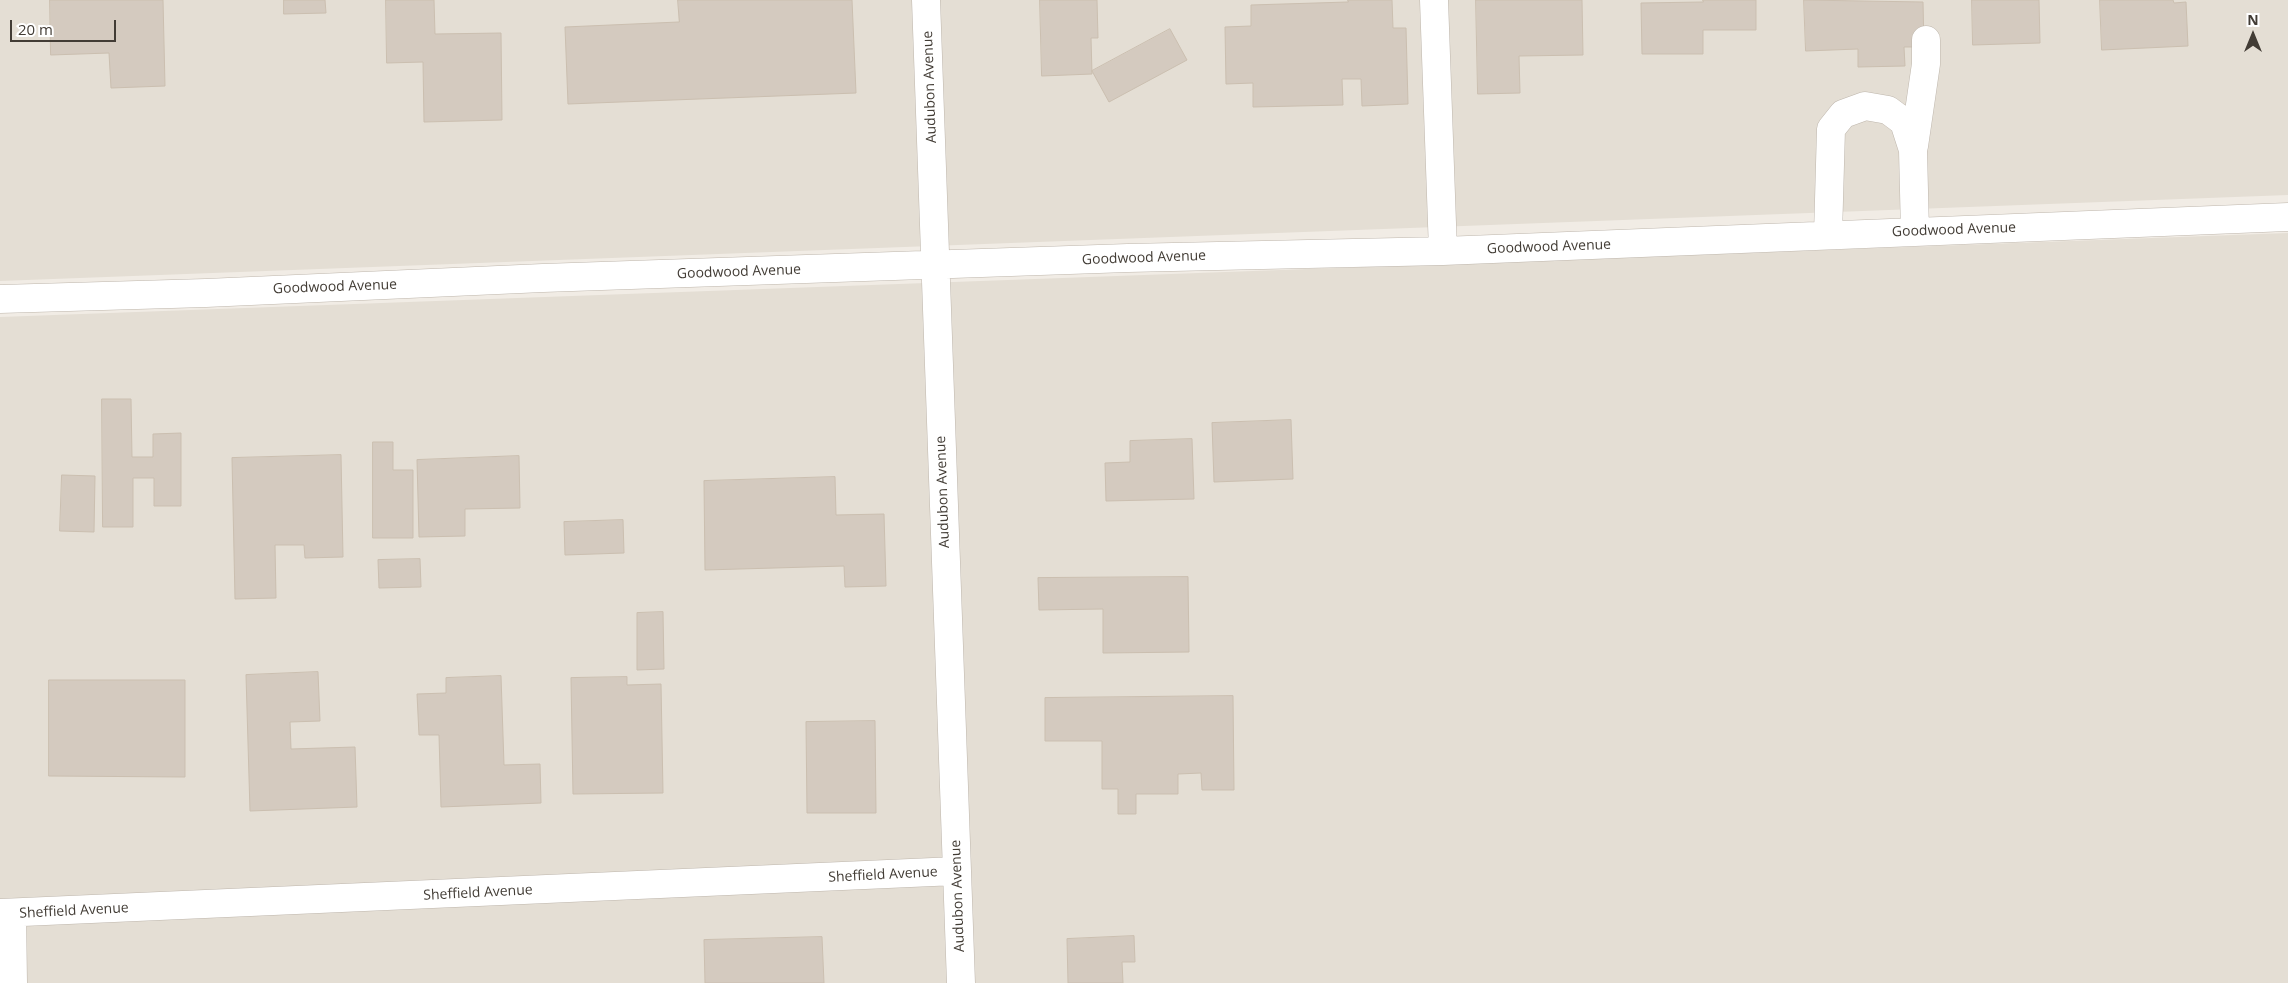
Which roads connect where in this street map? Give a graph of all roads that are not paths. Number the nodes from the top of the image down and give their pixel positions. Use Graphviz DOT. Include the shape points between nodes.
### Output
graph roads {
  1 [pos="926,0"];
  2 [pos="1434,0"];
  3 [pos="1926,40"];
  4 [pos="1913,150"];
  5 [pos="2288,217"];
  6 [pos="1915,232"];
  7 [pos="1828,235"];
  8 [pos="1443,251"];
  9 [pos="935,265"];
  10 [pos="0,299"];
  11 [pos="956,872"];
  12 [pos="6,913"];
  13 [pos="13,983"];
  14 [pos="962,983"];
  1 -- 9 [label="street, Audubon Avenue"];
  2 -- 8 [label="street"];
  3 -- 4 [label="street" via="1926,64"];
  4 -- 6 [label="street"];
  4 -- 7 [label="street" via="1904,122 1888,110 1864,106 1843,114 1831,129"];
  5 -- 6 [label="street, Goodwood Avenue"];
  6 -- 7 [label="street, Goodwood Avenue"];
  7 -- 8 [label="street, Goodwood Avenue"];
  8 -- 9 [label="street, Goodwood Avenue"];
  9 -- 10 [label="street, Goodwood Avenue"];
  9 -- 11 [label="street, Audubon Avenue"];
  11 -- 12 [label="street, Sheffield Avenue"];
  11 -- 14 [label="street, Audubon Avenue"];
  12 -- 13 [label="street"];
}
